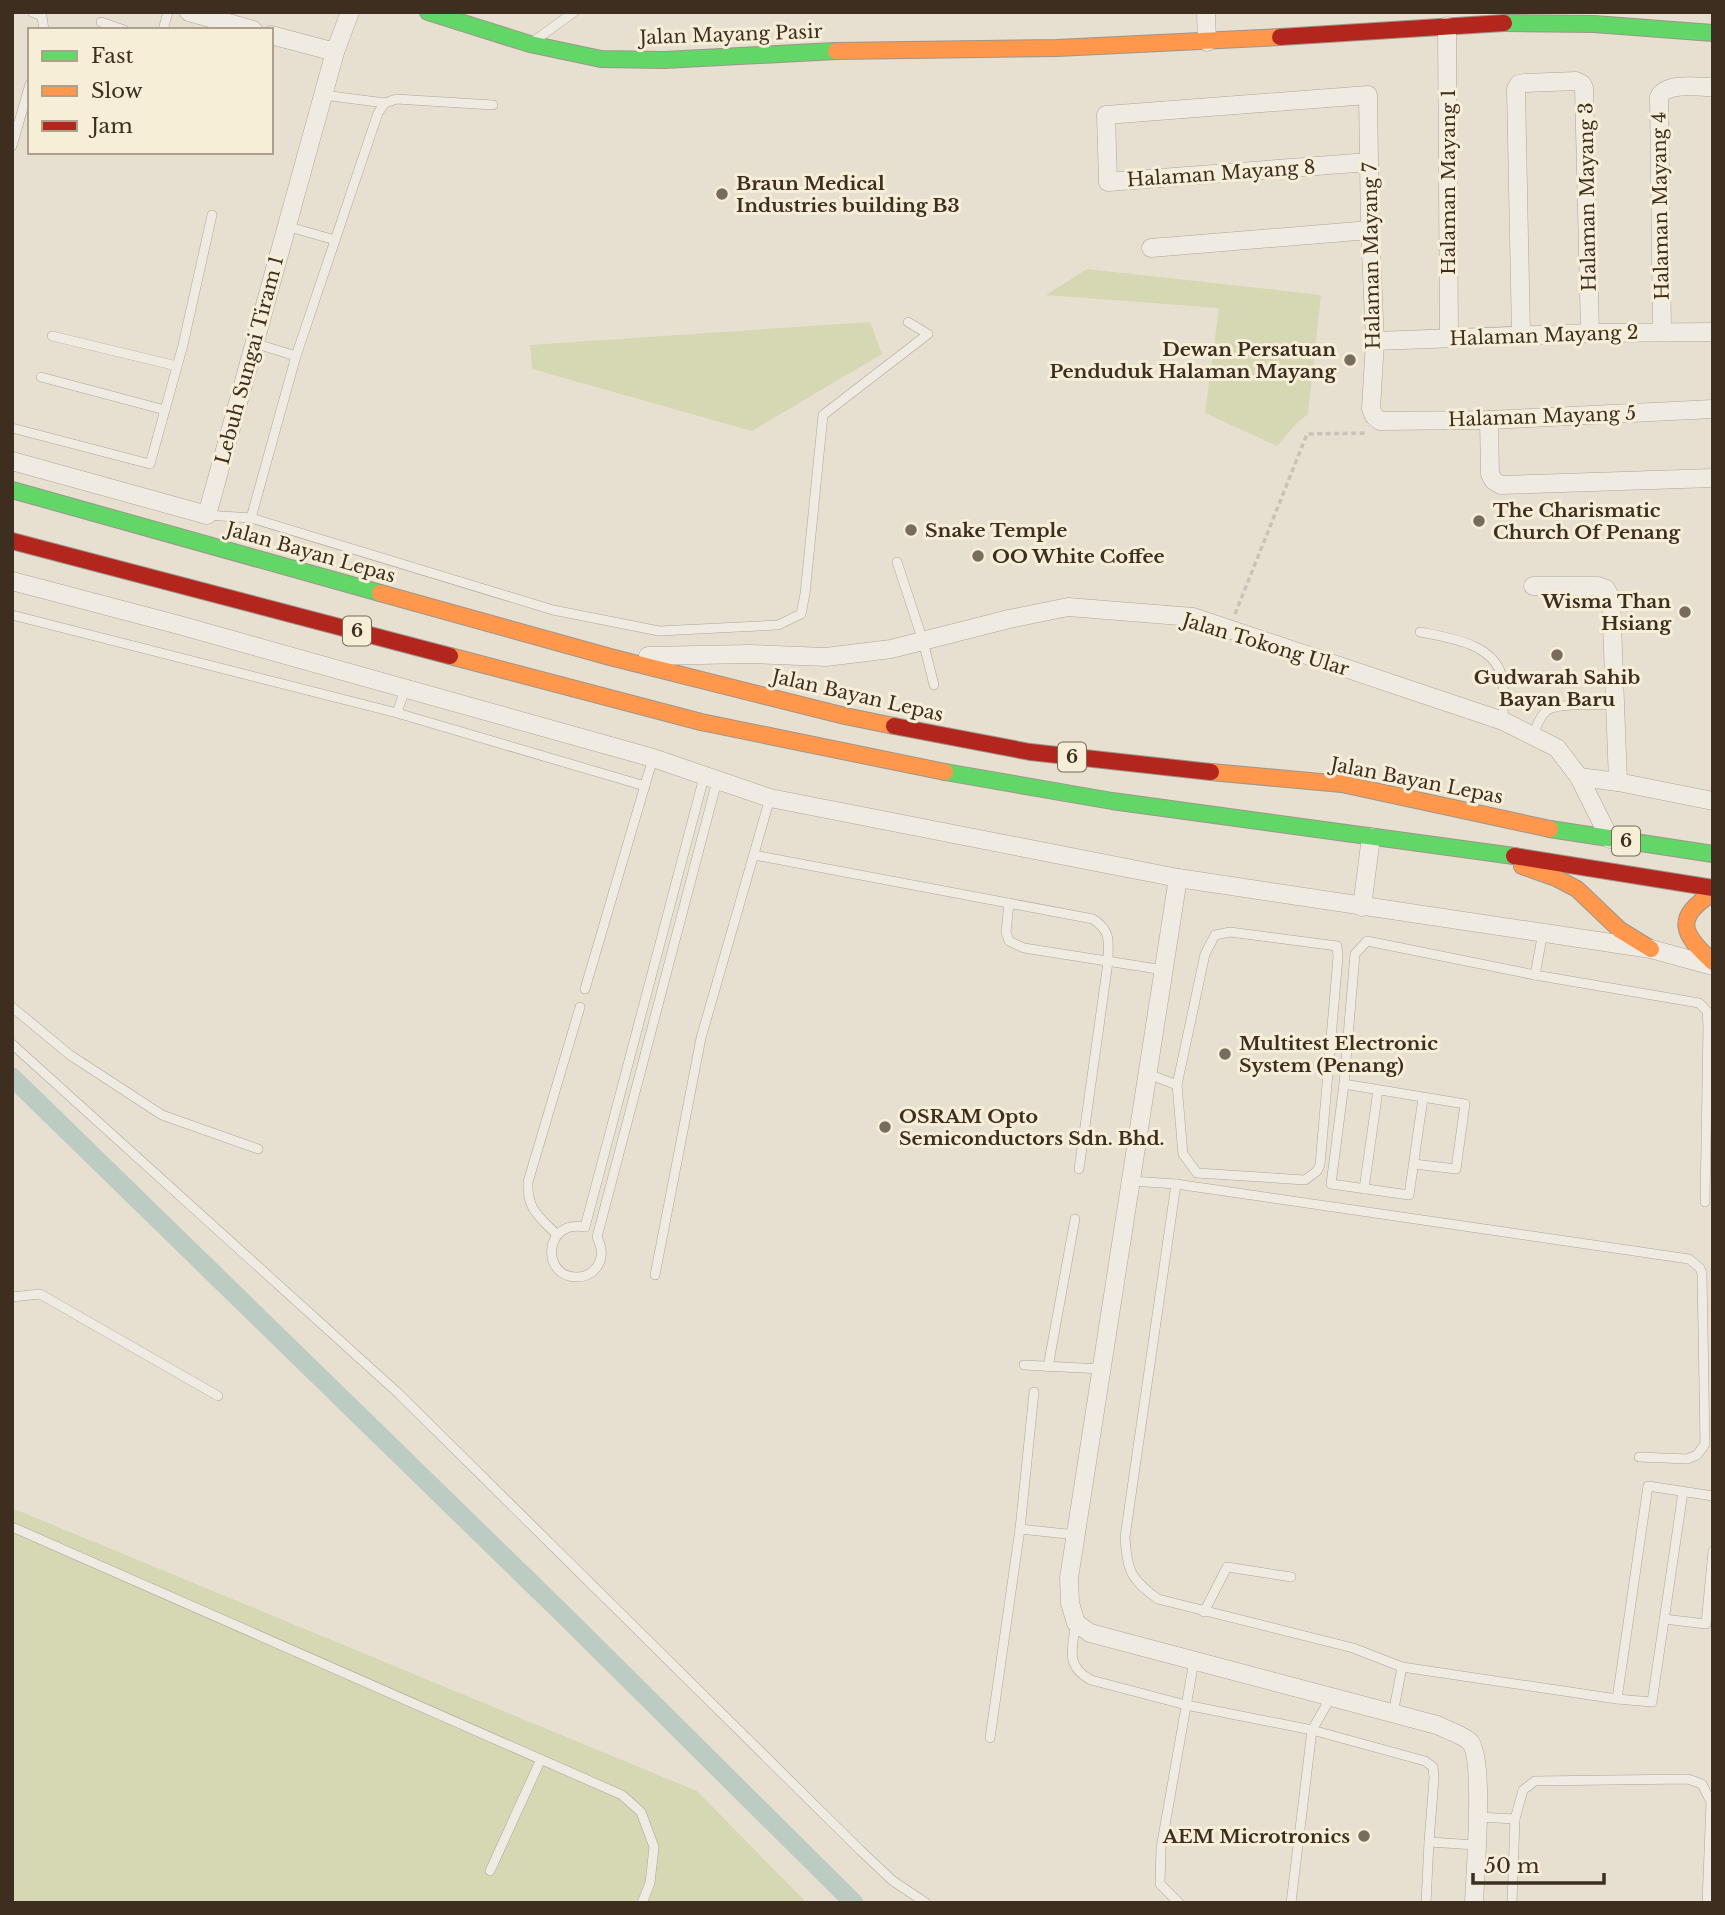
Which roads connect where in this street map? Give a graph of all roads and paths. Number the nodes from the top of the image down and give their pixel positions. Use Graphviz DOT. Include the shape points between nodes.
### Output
graph roads {
  1 [pos="32,12"];
  2 [pos="189,12"];
  3 [pos="349,12"];
  4 [pos="428,12"];
  5 [pos="574,12"];
  6 [pos="1206,12"];
  7 [pos="1594,18"];
  8 [pos="101,22"];
  9 [pos="1447,26"];
  10 [pos="44,28"];
  11 [pos="118,28"];
  12 [pos="246,28"];
  13 [pos="1713,33"];
  14 [pos="273,36"];
  15 [pos="1207,42"];
  16 [pos="530,44"];
  17 [pos="335,52"];
  18 [pos="1713,87"];
  19 [pos="28,91"];
  20 [pos="323,95"];
  21 [pos="1368,95"];
  22 [pos="385,103"];
  23 [pos="493,104"];
  24 [pos="12,146"];
  25 [pos="1369,162"];
  26 [pos="212,215"];
  27 [pos="286,226"];
  28 [pos="1370,230"];
  29 [pos="335,240"];
  30 [pos="1151,248"];
  31 [pos="908,322"];
  32 [pos="1662,331"];
  33 [pos="1713,331"];
  34 [pos="1590,333"];
  35 [pos="1521,335"];
  36 [pos="52,336"];
  37 [pos="1449,338"];
  38 [pos="1375,341"];
  39 [pos="254,343"];
  40 [pos="296,356"];
  41 [pos="177,366"];
  42 [pos="41,377"];
  43 [pos="164,410"];
  44 [pos="1713,410"];
  45 [pos="1377,418"];
  46 [pos="1489,420"];
  47 [pos="12,428"];
  48 [pos="12,461"];
  49 [pos="1713,478"];
  50 [pos="12,491"];
  51 [pos="206,515"];
  52 [pos="251,518"];
  53 [pos="12,541"];
  54 [pos="897,562"];
  55 [pos="12,581"];
  56 [pos="1534,586"];
  57 [pos="12,614"];
  58 [pos="1228,629"];
  59 [pos="1420,632"];
  60 [pos="923,640"];
  61 [pos="610,657"];
  62 [pos="934,685"];
  63 [pos="405,689"];
  64 [pos="1615,705"];
  65 [pos="397,713"];
  66 [pos="1503,721"];
  67 [pos="1532,736"];
  68 [pos="653,758"];
  69 [pos="1578,778"];
  70 [pos="711,779"];
  71 [pos="1618,782"];
  72 [pos="645,786"];
  73 [pos="770,798"];
  74 [pos="1713,802"];
  75 [pos="1371,837"];
  76 [pos="1610,839"];
  77 [pos="1483,853"];
  78 [pos="1713,854"];
  79 [pos="754,855"];
  80 [pos="1178,878"];
  81 [pos="1713,891"];
  82 [pos="1009,903"];
  83 [pos="1362,907"];
  84 [pos="1543,932"];
  85 [pos="1651,948"];
  86 [pos="1108,962"];
  87 [pos="1713,964"];
  88 [pos="1164,970"];
  89 [pos="1535,975"];
  90 [pos="585,989"];
  91 [pos="12,1007"];
  92 [pos="580,1007"];
  93 [pos="12,1044"];
  94 [pos="1148,1074"];
  95 [pos="1344,1084"];
  96 [pos="1177,1085"];
  97 [pos="1378,1090"];
  98 [pos="1423,1098"];
  99 [pos="258,1149"];
  100 [pos="1414,1164"];
  101 [pos="1079,1169"];
  102 [pos="1131,1181"];
  103 [pos="1176,1184"];
  104 [pos="1364,1189"];
  105 [pos="1705,1202"];
  106 [pos="1075,1219"];
  107 [pos="556,1235"];
  108 [pos="654,1275"];
  109 [pos="12,1297"];
  110 [pos="1024,1365"];
  111 [pos="1048,1367"];
  112 [pos="1102,1369"];
  113 [pos="1034,1392"];
  114 [pos="218,1395"];
  115 [pos="1639,1457"];
  116 [pos="1683,1492"];
  117 [pos="1713,1496"];
  118 [pos="12,1527"];
  119 [pos="1020,1529"];
  120 [pos="1076,1535"];
  121 [pos="1713,1551"];
  122 [pos="1291,1577"];
  123 [pos="1204,1612"];
  124 [pos="1664,1619"];
  125 [pos="1076,1623"];
  126 [pos="1194,1661"];
  127 [pos="1402,1667"];
  128 [pos="1331,1697"];
  129 [pos="1617,1699"];
  130 [pos="1186,1705"];
  131 [pos="1393,1714"];
  132 [pos="1312,1730"];
  133 [pos="990,1738"];
  134 [pos="541,1759"];
  135 [pos="1478,1816"];
  136 [pos="1514,1819"];
  137 [pos="1429,1842"];
  138 [pos="1476,1845"];
  139 [pos="490,1871"];
  140 [pos="642,1903"];
  141 [pos="926,1903"];
  142 [pos="1179,1903"];
  143 [pos="1292,1903"];
  144 [pos="1426,1903"];
  145 [pos="1474,1903"];
  146 [pos="1512,1903"];
  147 [pos="1707,1903"];
  1 -- 10 [label="lane" via="42,16"];
  2 -- 12 [label="street"];
  3 -- 17 [label="street, Lebuh Sungai Tiram 1"];
  4 -- 16 [label="main road, Jalan Mayang Pasir"];
  5 -- 16 [label="lane"];
  6 -- 15 [label="street"];
  7 -- 9 [label="main road, Jalan Mayang Pasir"];
  7 -- 13 [label="main road, Jalan Mayang Pasir"];
  8 -- 11 [label="lane"];
  9 -- 15 [label="main road, Jalan Mayang Pasir"];
  9 -- 37 [label="street, Halaman Mayang 1"];
  14 -- 17 [label="street"];
  15 -- 16 [label="main road, Jalan Mayang Pasir" via="822,51 664,60 601,59"];
  17 -- 20 [label="street, Lebuh Sungai Tiram 1"];
  18 -- 32 [label="street, Halaman Mayang 4" via="1668,87 1659,97"];
  19 -- 24 [label="lane"];
  20 -- 22 [label="lane"];
  20 -- 27 [label="street, Lebuh Sungai Tiram 1"];
  21 -- 25 [label="street, Halaman Mayang 7"];
  21 -- 25 [label="street, Halaman Mayang 8" via="1106,115 1108,182"];
  22 -- 23 [label="lane" via="396,99"];
  22 -- 29 [label="lane"];
  25 -- 28 [label="street, Halaman Mayang 7"];
  26 -- 41 [label="lane"];
  27 -- 29 [label="lane"];
  27 -- 39 [label="street, Lebuh Sungai Tiram 1"];
  28 -- 30 [label="street"];
  28 -- 38 [label="street, Halaman Mayang 7"];
  29 -- 40 [label="lane"];
  31 -- 52 [label="lane" via="928,334 823,415 801,614 778,625 659,631 553,610"];
  32 -- 33 [label="street, Halaman Mayang 2"];
  32 -- 34 [label="street, Halaman Mayang 2"];
  34 -- 35 [label="street, Halaman Mayang 2"];
  34 -- 35 [label="street, Halaman Mayang 3" via="1584,88 1576,81 1525,83 1516,89"];
  35 -- 37 [label="street, Halaman Mayang 2"];
  36 -- 41 [label="lane"];
  37 -- 38 [label="street, Halaman Mayang 2"];
  38 -- 45 [label="street, Halaman Mayang 7" via="1371,409"];
  39 -- 40 [label="lane"];
  39 -- 51 [label="street, Lebuh Sungai Tiram 1"];
  40 -- 52 [label="lane"];
  41 -- 43 [label="lane"];
  42 -- 43 [label="lane"];
  43 -- 47 [label="lane" via="150,464"];
  44 -- 46 [label="street, Halaman Mayang 5"];
  45 -- 46 [label="street, Halaman Mayang 5"];
  45 -- 58 [label="path" via="1371,433 1307,434"];
  46 -- 49 [label="street" via="1490,474 1500,485"];
  48 -- 51 [label="street"];
  50 -- 61 [label="main road, Jalan Bayan Lepas / 6"];
  51 -- 52 [label="lane"];
  53 -- 75 [label="main road, 6" via="701,722 947,774"];
  54 -- 60 [label="lane"];
  55 -- 63 [label="street"];
  56 -- 64 [label="street" via="1606,589 1611,598"];
  57 -- 65 [label="lane"];
  58 -- 60 [label="street, Jalan Tokong Ular" via="1193,617 1068,607"];
  58 -- 66 [label="street, Jalan Tokong Ular"];
  59 -- 66 [label="lane" via="1461,640 1492,656 1503,682"];
  60 -- 61 [label="street, Jalan Tokong Ular" via="826,657"];
  60 -- 62 [label="lane"];
  61 -- 76 [label="main road, Jalan Bayan Lepas / 6" via="845,716 1030,752 1342,784"];
  63 -- 65 [label="lane"];
  63 -- 68 [label="street"];
  64 -- 67 [label="lane" via="1550,708"];
  64 -- 71 [label="street"];
  65 -- 72 [label="lane"];
  66 -- 67 [label="street, Jalan Tokong Ular"];
  67 -- 69 [label="street, Jalan Tokong Ular" via="1556,748"];
  68 -- 70 [label="street"];
  68 -- 72 [label="lane"];
  69 -- 71 [label="street"];
  69 -- 76 [label="street, Jalan Tokong Ular"];
  70 -- 73 [label="street"];
  70 -- 107 [label="lane" via="585,1227 570,1227"];
  70 -- 107 [label="lane" via="597,1237 600,1262 580,1277 556,1268 551,1251"];
  71 -- 74 [label="street"];
  72 -- 90 [label="lane"];
  73 -- 79 [label="lane"];
  73 -- 80 [label="street"];
  75 -- 77 [label="main road, 6"];
  75 -- 83 [label="street"];
  76 -- 78 [label="main road, Jalan Bayan Lepas / 6"];
  77 -- 81 [label="main road, 6"];
  77 -- 85 [label="main road" via="1577,889 1620,930"];
  79 -- 82 [label="lane"];
  79 -- 108 [label="lane" via="701,1038"];
  80 -- 83 [label="street"];
  80 -- 88 [label="street"];
  81 -- 87 [label="main road" via="1692,908 1686,923 1689,938"];
  82 -- 86 [label="lane" via="1093,919 1104,926"];
  82 -- 86 [label="lane" via="1009,942"];
  83 -- 84 [label="street"];
  84 -- 85 [label="street"];
  84 -- 89 [label="lane"];
  85 -- 87 [label="street"];
  86 -- 88 [label="lane"];
  86 -- 101 [label="lane"];
  88 -- 94 [label="street"];
  89 -- 95 [label="lane" via="1367,941 1355,954"];
  89 -- 105 [label="lane" via="1699,1003 1707,1011"];
  91 -- 99 [label="lane" via="70,1055 162,1115"];
  92 -- 107 [label="lane" via="528,1182 528,1198 535,1213"];
  93 -- 141 [label="lane" via="398,1393 860,1850 893,1881"];
  94 -- 96 [label="lane"];
  94 -- 102 [label="street"];
  95 -- 97 [label="lane"];
  95 -- 104 [label="lane" via="1331,1184"];
  96 -- 96 [label="lane" via="1183,1154 1197,1173 1305,1180 1317,1171 1337,946 1230,932 1215,935 1205,954"];
  97 -- 98 [label="lane"];
  97 -- 104 [label="lane"];
  98 -- 100 [label="lane"];
  98 -- 100 [label="lane" via="1465,1104 1456,1169"];
  100 -- 104 [label="lane" via="1409,1195"];
  102 -- 103 [label="lane"];
  102 -- 112 [label="street"];
  103 -- 115 [label="lane" via="1689,1259 1702,1274 1705,1444 1687,1459"];
  103 -- 123 [label="lane" via="1125,1537 1126,1558 1140,1586 1158,1599"];
  106 -- 111 [label="lane"];
  109 -- 114 [label="lane" via="40,1294"];
  110 -- 111 [label="lane"];
  111 -- 112 [label="lane"];
  112 -- 120 [label="street"];
  113 -- 119 [label="lane"];
  116 -- 117 [label="lane"];
  116 -- 124 [label="lane"];
  116 -- 129 [label="lane" via="1648,1486"];
  118 -- 134 [label="lane"];
  119 -- 120 [label="lane"];
  119 -- 133 [label="lane"];
  120 -- 125 [label="street" via="1069,1578"];
  121 -- 124 [label="lane" via="1706,1624"];
  122 -- 123 [label="lane" via="1227,1567"];
  123 -- 127 [label="lane" via="1353,1648"];
  124 -- 129 [label="lane" via="1652,1702"];
  125 -- 126 [label="street" via="1090,1633"];
  125 -- 130 [label="lane" via="1072,1650 1079,1674"];
  126 -- 128 [label="street"];
  126 -- 130 [label="lane"];
  127 -- 129 [label="lane"];
  127 -- 131 [label="lane"];
  128 -- 131 [label="street"];
  128 -- 132 [label="lane"];
  130 -- 132 [label="lane"];
  130 -- 142 [label="lane" via="1161,1848 1160,1884"];
  131 -- 135 [label="street" via="1437,1725 1470,1742 1477,1755"];
  132 -- 137 [label="lane" via="1426,1761 1434,1778"];
  132 -- 143 [label="lane"];
  134 -- 139 [label="lane"];
  134 -- 140 [label="lane" via="622,1795 641,1812 654,1847 650,1883"];
  135 -- 136 [label="lane"];
  135 -- 138 [label="street"];
  136 -- 146 [label="lane"];
  136 -- 147 [label="lane" via="1524,1790 1535,1781 1688,1779 1702,1784 1711,1802"];
  137 -- 138 [label="lane"];
  137 -- 144 [label="lane"];
  138 -- 145 [label="street"];
}
